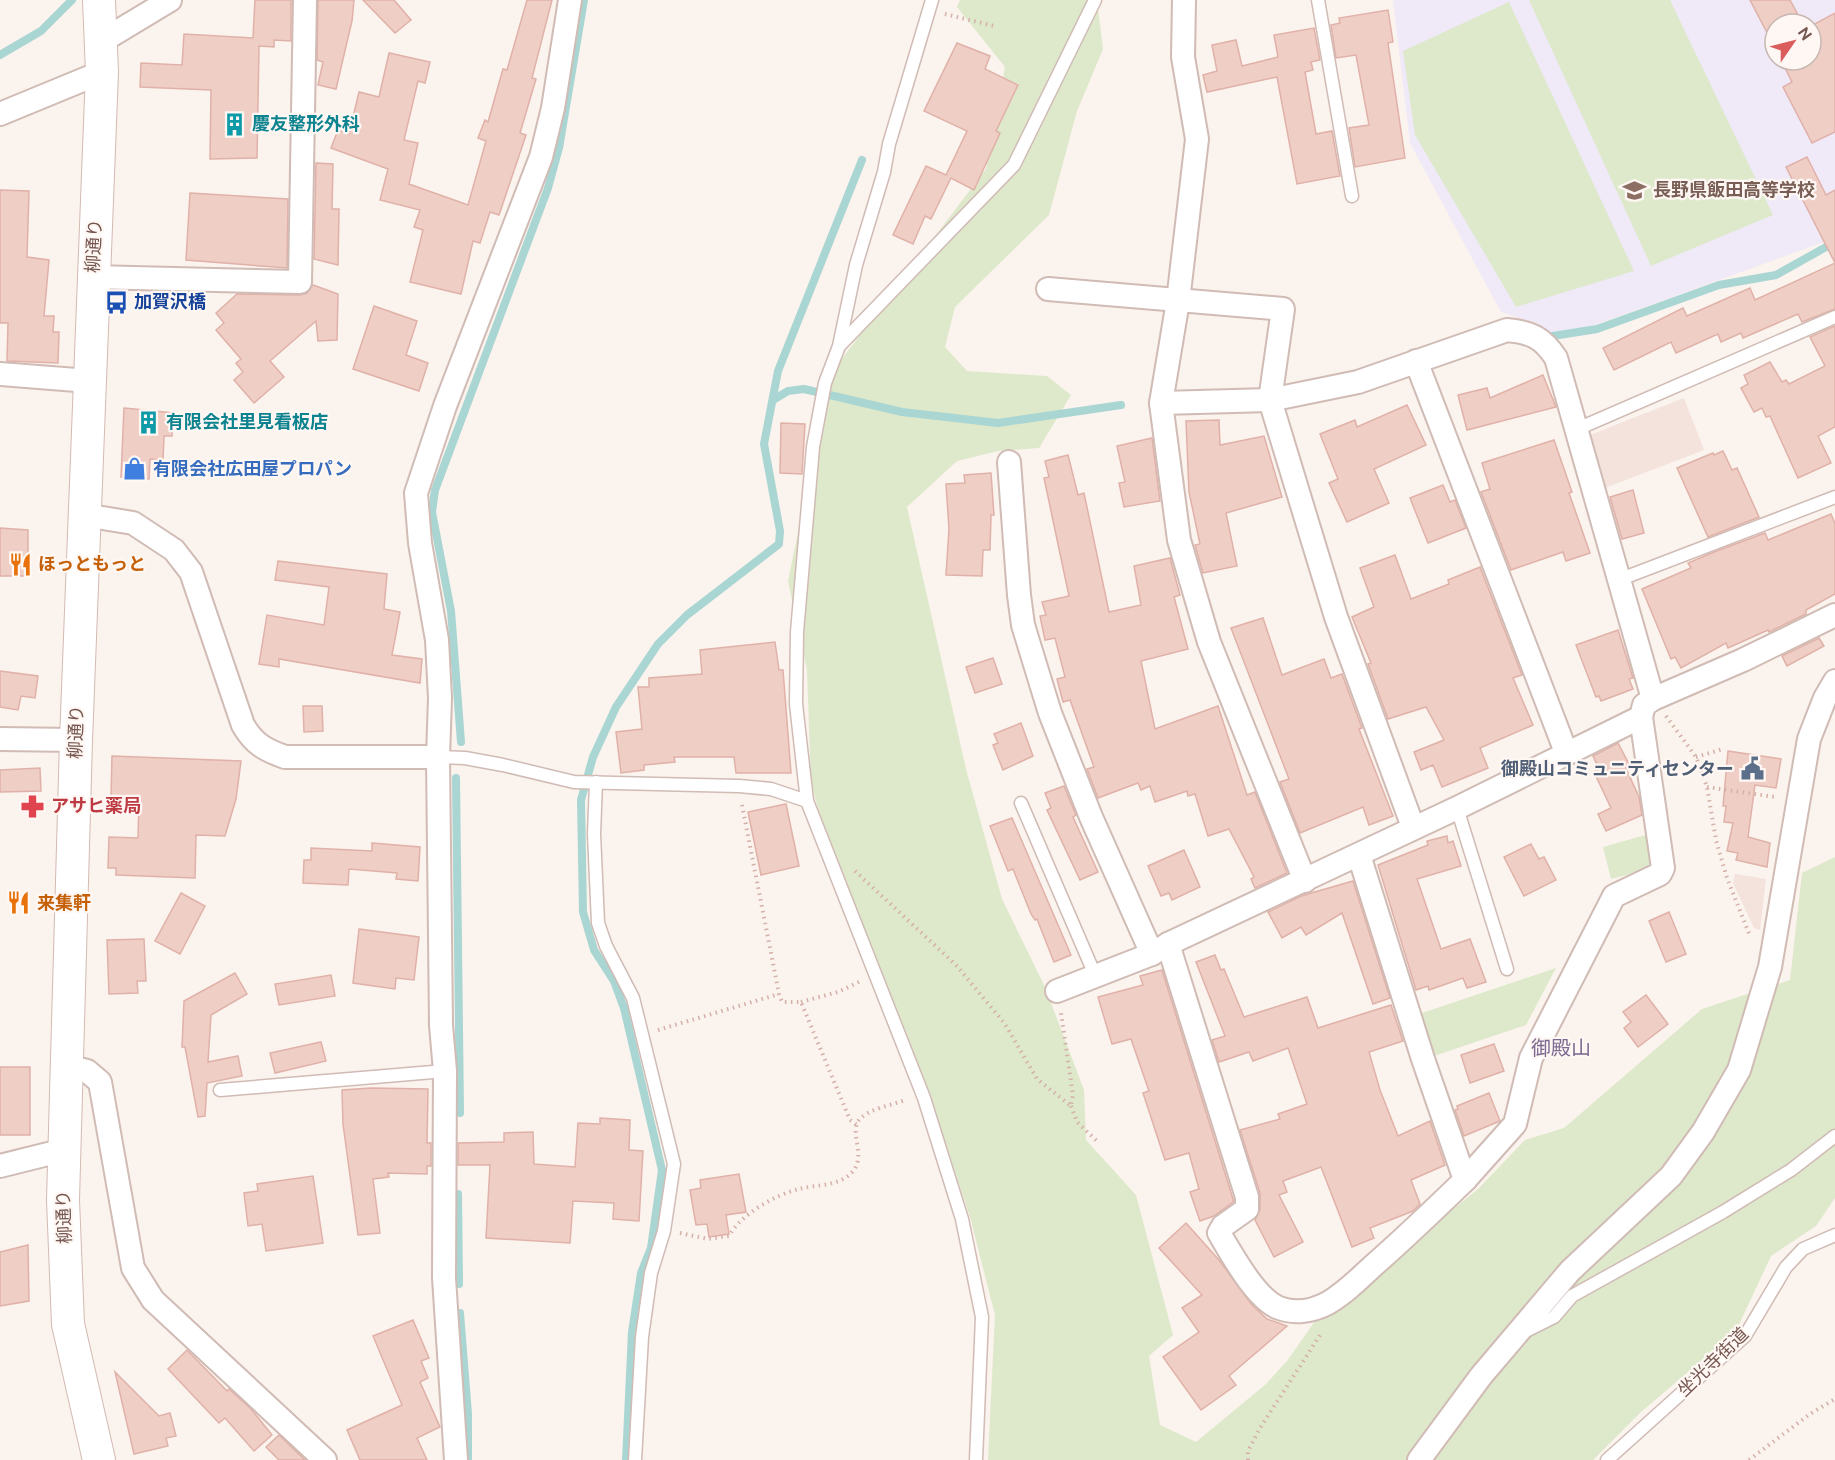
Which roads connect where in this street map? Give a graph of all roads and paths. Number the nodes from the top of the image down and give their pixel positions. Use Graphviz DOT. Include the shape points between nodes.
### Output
graph roads {
  1 [pos="170,0"];
  2 [pos="304,0"];
  3 [pos="570,0"];
  4 [pos="1095,0"];
  5 [pos="1184,0"];
  6 [pos="1318,0"];
  7 [pos="931,5"];
  8 [pos="101,21"];
  9 [pos="994,26"];
  10 [pos="102,72"];
  11 [pos="0,114"];
  12 [pos="1352,196"];
  13 [pos="92,277"];
  14 [pos="1048,289"];
  15 [pos="1178,301"];
  16 [pos="1835,317"];
  17 [pos="839,346"];
  18 [pos="1416,362"];
  19 [pos="0,374"];
  20 [pos="89,381"];
  21 [pos="1270,400"];
  22 [pos="1161,403"];
  23 [pos="1575,430"];
  24 [pos="1009,462"];
  25 [pos="1835,497"];
  26 [pos="84,515"];
  27 [pos="1621,579"];
  28 [pos="1835,615"];
  29 [pos="1835,681"];
  30 [pos="1647,708"];
  31 [pos="0,740"];
  32 [pos="76,740"];
  33 [pos="1723,749"];
  34 [pos="1566,752"];
  35 [pos="438,757"];
  36 [pos="1696,757"];
  37 [pos="596,782"];
  38 [pos="739,786"];
  39 [pos="1707,787"];
  40 [pos="1785,798"];
  41 [pos="807,801"];
  42 [pos="1021,802"];
  43 [pos="1457,808"];
  44 [pos="1413,827"];
  45 [pos="824,845"];
  46 [pos="1359,855"];
  47 [pos="1305,880"];
  48 [pos="1751,938"];
  49 [pos="1160,949"];
  50 [pos="1507,969"];
  51 [pos="876,974"];
  52 [pos="1095,975"];
  53 [pos="1057,991"];
  54 [pos="778,994"];
  55 [pos="801,1002"];
  56 [pos="643,1034"];
  57 [pos="66,1066"];
  58 [pos="445,1071"];
  59 [pos="220,1090"];
  60 [pos="924,1098"];
  61 [pos="1071,1106"];
  62 [pos="857,1125"];
  63 [pos="1835,1136"];
  64 [pos="1098,1142"];
  65 [pos="64,1150"];
  66 [pos="0,1166"];
  67 [pos="1464,1180"];
  68 [pos="664,1231"];
  69 [pos="1835,1234"];
  70 [pos="1342,1294"];
  71 [pos="1514,1337"];
  72 [pos="1835,1399"];
  73 [pos="99,1460"];
  74 [pos="326,1460"];
  75 [pos="456,1460"];
  76 [pos="635,1460"];
  77 [pos="976,1460"];
  78 [pos="1248,1460"];
  79 [pos="1419,1460"];
  80 [pos="1607,1460"];
  81 [pos="1749,1460"];
  1 -- 8 [label="street"];
  2 -- 13 [label="street" via="300,282"];
  3 -- 35 [label="street" via="542,157 416,493 420,543 437,640"];
  4 -- 17 [label="lane" via="1014,165"];
  5 -- 15 [label="street" via="1183,57 1197,139"];
  6 -- 12 [label="lane"];
  7 -- 9 [label="path"];
  7 -- 17 [label="lane" via="856,265"];
  8 -- 10 [label="street, 柳通り"];
  10 -- 11 [label="street"];
  10 -- 13 [label="street, 柳通り"];
  13 -- 20 [label="street, 柳通り"];
  14 -- 15 [label="street"];
  15 -- 21 [label="street" via="1283,309"];
  15 -- 22 [label="street"];
  16 -- 23 [label="lane"];
  17 -- 41 [label="lane" via="825,383 813,447 797,632 796,704"];
  18 -- 21 [label="street" via="1358,382"];
  18 -- 23 [label="street" via="1507,330 1529,332 1547,343 1556,358"];
  18 -- 34 [label="street"];
  19 -- 20 [label="street"];
  20 -- 26 [label="street, 柳通り"];
  21 -- 22 [label="street"];
  21 -- 44 [label="street" via="1336,617"];
  22 -- 47 [label="street" via="1179,540 1209,642"];
  23 -- 27 [label="street"];
  24 -- 49 [label="street" via="1018,595 1023,625 1050,713 1091,817"];
  25 -- 27 [label="lane"];
  26 -- 32 [label="street, 柳通り"];
  26 -- 35 [label="street" via="133,523 174,550 190,572 243,725 251,740 266,751 285,757"];
  27 -- 30 [label="street"];
  28 -- 30 [label="street"];
  29 -- 71 [label="street" via="1809,739 1770,967 1739,1070 1703,1132 1671,1176 1570,1271"];
  30 -- 34 [label="street"];
  30 -- 36 [label="path"];
  30 -- 67 [label="street" via="1663,868 1660,874 1614,896 1531,1058 1515,1124"];
  31 -- 32 [label="street"];
  32 -- 57 [label="street, 柳通り"];
  33 -- 36 [label="path"];
  34 -- 43 [label="street"];
  35 -- 37 [label="lane" via="494,763 574,782"];
  35 -- 58 [label="street"];
  36 -- 39 [label="path"];
  37 -- 38 [label="lane"];
  37 -- 56 [label="lane" via="598,923 633,998"];
  38 -- 41 [label="lane" via="771,789"];
  38 -- 54 [label="path"];
  39 -- 40 [label="path"];
  39 -- 48 [label="path" via="1727,878"];
  41 -- 45 [label="lane"];
  42 -- 52 [label="lane"];
  43 -- 44 [label="street"];
  43 -- 50 [label="lane"];
  44 -- 46 [label="street"];
  45 -- 51 [label="lane"];
  45 -- 61 [label="path" via="956,965 1005,1024 1037,1079"];
  46 -- 47 [label="street"];
  46 -- 67 [label="street"];
  47 -- 49 [label="street"];
  49 -- 52 [label="street"];
  49 -- 70 [label="street" via="1247,1197 1247,1209 1219,1233 1248,1278 1278,1308 1310,1310"];
  51 -- 55 [label="path" via="838,992"];
  51 -- 60 [label="lane"];
  52 -- 53 [label="street"];
  53 -- 61 [label="path" via="1073,1095"];
  54 -- 55 [label="path" via="782,1002"];
  54 -- 56 [label="path"];
  55 -- 62 [label="path" via="850,1120"];
  56 -- 68 [label="lane" via="674,1164"];
  57 -- 65 [label="street, 柳通り"];
  57 -- 74 [label="street" via="87,1071 100,1082 133,1268 153,1299"];
  58 -- 59 [label="lane"];
  58 -- 75 [label="street" via="444,1278"];
  60 -- 62 [label="path" via="868,1113"];
  60 -- 77 [label="lane" via="962,1219 982,1317"];
  61 -- 64 [label="path" via="1077,1122"];
  62 -- 68 [label="path" via="859,1161 849,1176 777,1196 736,1224 729,1236 708,1239"];
  63 -- 71 [label="lane" via="1791,1170 1572,1296 1554,1317"];
  65 -- 66 [label="street"];
  65 -- 73 [label="street, 柳通り" via="68,1324"];
  67 -- 70 [label="street"];
  68 -- 76 [label="lane" via="651,1273 642,1336"];
  69 -- 80 [label="lane, 坐光寺街道" via="1803,1249 1786,1267 1745,1335"];
  70 -- 78 [label="path" via="1248,1450"];
  71 -- 79 [label="street"];
  72 -- 81 [label="path"];
}
